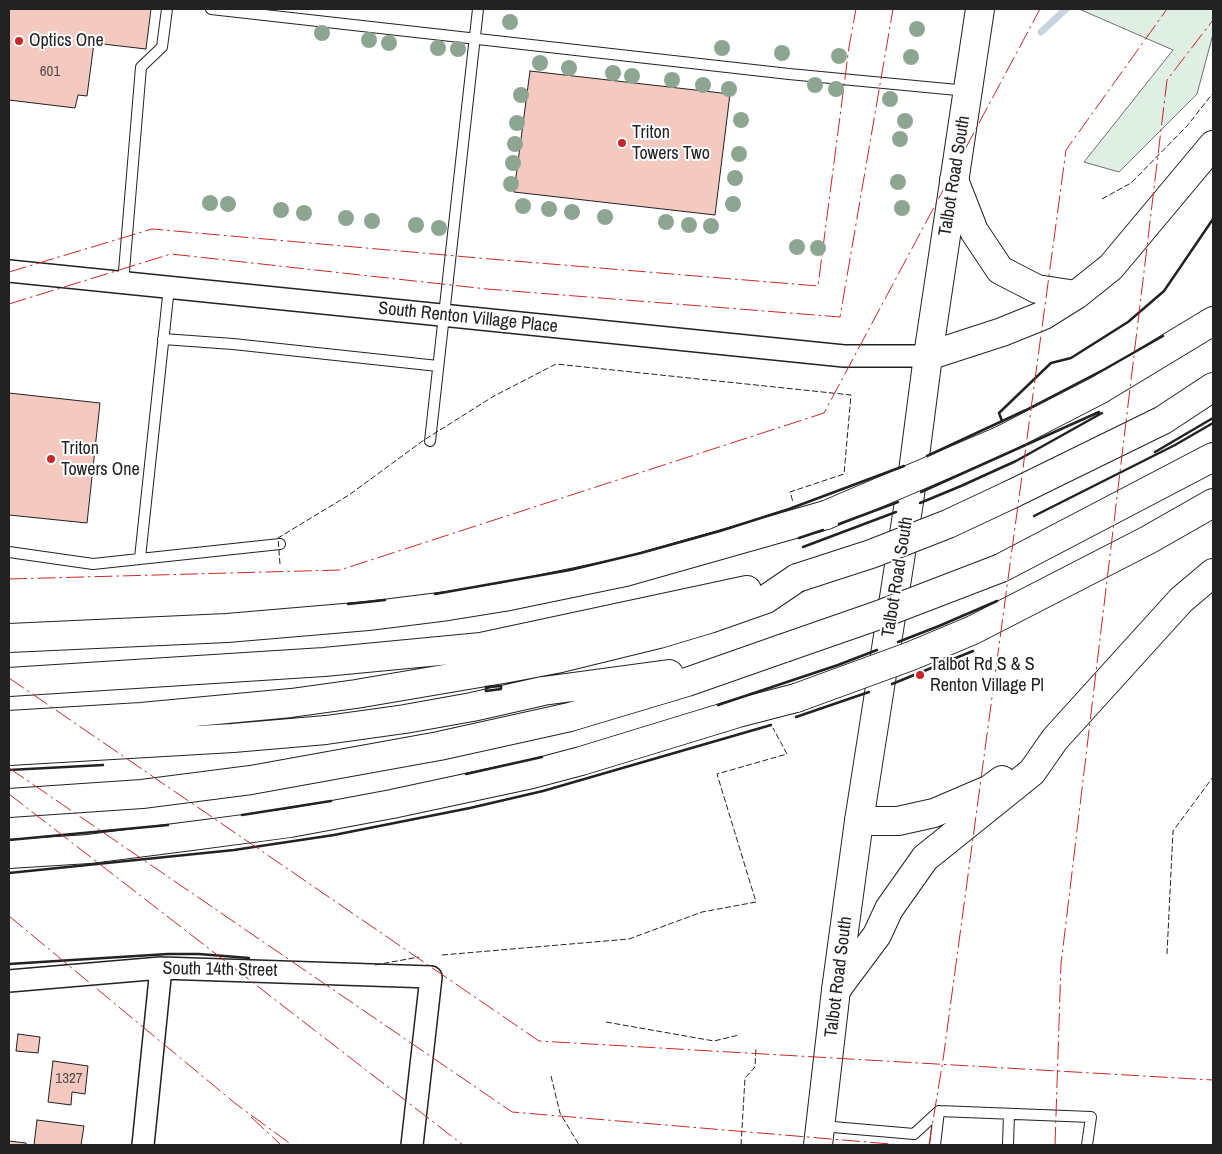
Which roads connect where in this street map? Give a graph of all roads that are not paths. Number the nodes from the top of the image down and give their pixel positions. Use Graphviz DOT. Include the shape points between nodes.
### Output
graph roads {
  1 [pos="167,9"];
  2 [pos="211,9"];
  3 [pos="478,9"];
  4 [pos="980,9"];
  5 [pos="475,39"];
  6 [pos="968,91"];
  7 [pos="1213,145"];
  8 [pos="954,180"];
  9 [pos="9,271"];
  10 [pos="123,282"];
  11 [pos="169,287"];
  12 [pos="1076,295"];
  13 [pos="443,316"];
  14 [pos="1213,321"];
  15 [pos="163,339"];
  16 [pos="928,356"];
  17 [pos="438,366"];
  18 [pos="1213,387"];
  19 [pos="430,442"];
  20 [pos="1213,458"];
  21 [pos="1213,502"];
  22 [pos="280,544"];
  23 [pos="9,552"];
  24 [pos="140,558"];
  25 [pos="1213,573"];
  26 [pos="797,578"];
  27 [pos="9,638"];
  28 [pos="740,664"];
  29 [pos="9,682"];
  30 [pos="9,725"];
  31 [pos="1055,739"];
  32 [pos="9,751"];
  33 [pos="9,804"];
  34 [pos="860,821"];
  35 [pos="9,854"];
  36 [pos="161,968"];
  37 [pos="9,980"];
  38 [pos="836,990"];
  39 [pos="939,1111"];
  40 [pos="1009,1114"];
  41 [pos="819,1135"];
  42 [pos="143,1145"];
  43 [pos="412,1145"];
  44 [pos="935,1145"];
  45 [pos="1008,1145"];
  46 [pos="1088,1145"];
  1 -- 10 [label="lane" via="162,47 141,67"];
  2 -- 5 [label="lane"];
  3 -- 5 [label="lane"];
  4 -- 6 [label="main road, Talbot Road South"];
  5 -- 6 [label="lane"];
  5 -- 13 [label="lane"];
  6 -- 8 [label="main road, Talbot Road South"];
  7 -- 12 [label="main road" via="1111,267"];
  8 -- 12 [label="main road" via="974,231 1000,270 1037,289"];
  8 -- 16 [label="main road, Talbot Road South"];
  9 -- 10 [label="street, South Renton Village Place"];
  10 -- 11 [label="street, South Renton Village Place"];
  11 -- 13 [label="street, South Renton Village Place"];
  11 -- 15 [label="lane"];
  12 -- 16 [label="main road" via="1044,315"];
  13 -- 16 [label="street, South Renton Village Place" via="844,356"];
  13 -- 17 [label="lane"];
  14 -- 27 [label="main road, bridge" via="1099,390 1000,441 826,515 624,572 504,597 368,616 227,628"];
  15 -- 17 [label="lane"];
  15 -- 24 [label="lane"];
  16 -- 34 [label="main road, Talbot Road South"];
  17 -- 19 [label="lane"];
  18 -- 26 [label="main road, bridge" via="1163,420 1012,494 871,554"];
  20 -- 28 [label="main road, bridge" via="1001,568"];
  21 -- 35 [label="main road, bridge" via="1148,540 973,630 911,656 796,698 581,761 401,802 290,823 89,850"];
  22 -- 24 [label="lane"];
  23 -- 24 [label="lane" via="93,564"];
  25 -- 31 [label="main road" via="1181,600"];
  26 -- 29 [label="main road" via="481,647 324,662"];
  26 -- 30 [label="main road" via="766,598 708,619 659,634 509,668 291,703"];
  28 -- 32 [label="main road" via="543,691 472,708 326,730"];
  28 -- 33 [label="main road" via="570,717 440,746 252,780 142,794"];
  31 -- 34 [label="main road" via="990,789 934,813 898,821"];
  31 -- 38 [label="main road" via="1032,772 925,858 889,909 877,935"];
  34 -- 38 [label="main road, Talbot Road South"];
  36 -- 37 [label="street, South 14th Street"];
  36 -- 42 [label="street"];
  36 -- 43 [label="street, South 14th Street" via="431,977"];
  38 -- 41 [label="main road, Talbot Road South"];
  39 -- 40 [label="lane"];
  39 -- 41 [label="lane" via="914,1134"];
  39 -- 44 [label="lane"];
  40 -- 45 [label="lane"];
  40 -- 46 [label="lane" via="1091,1117"];
}
